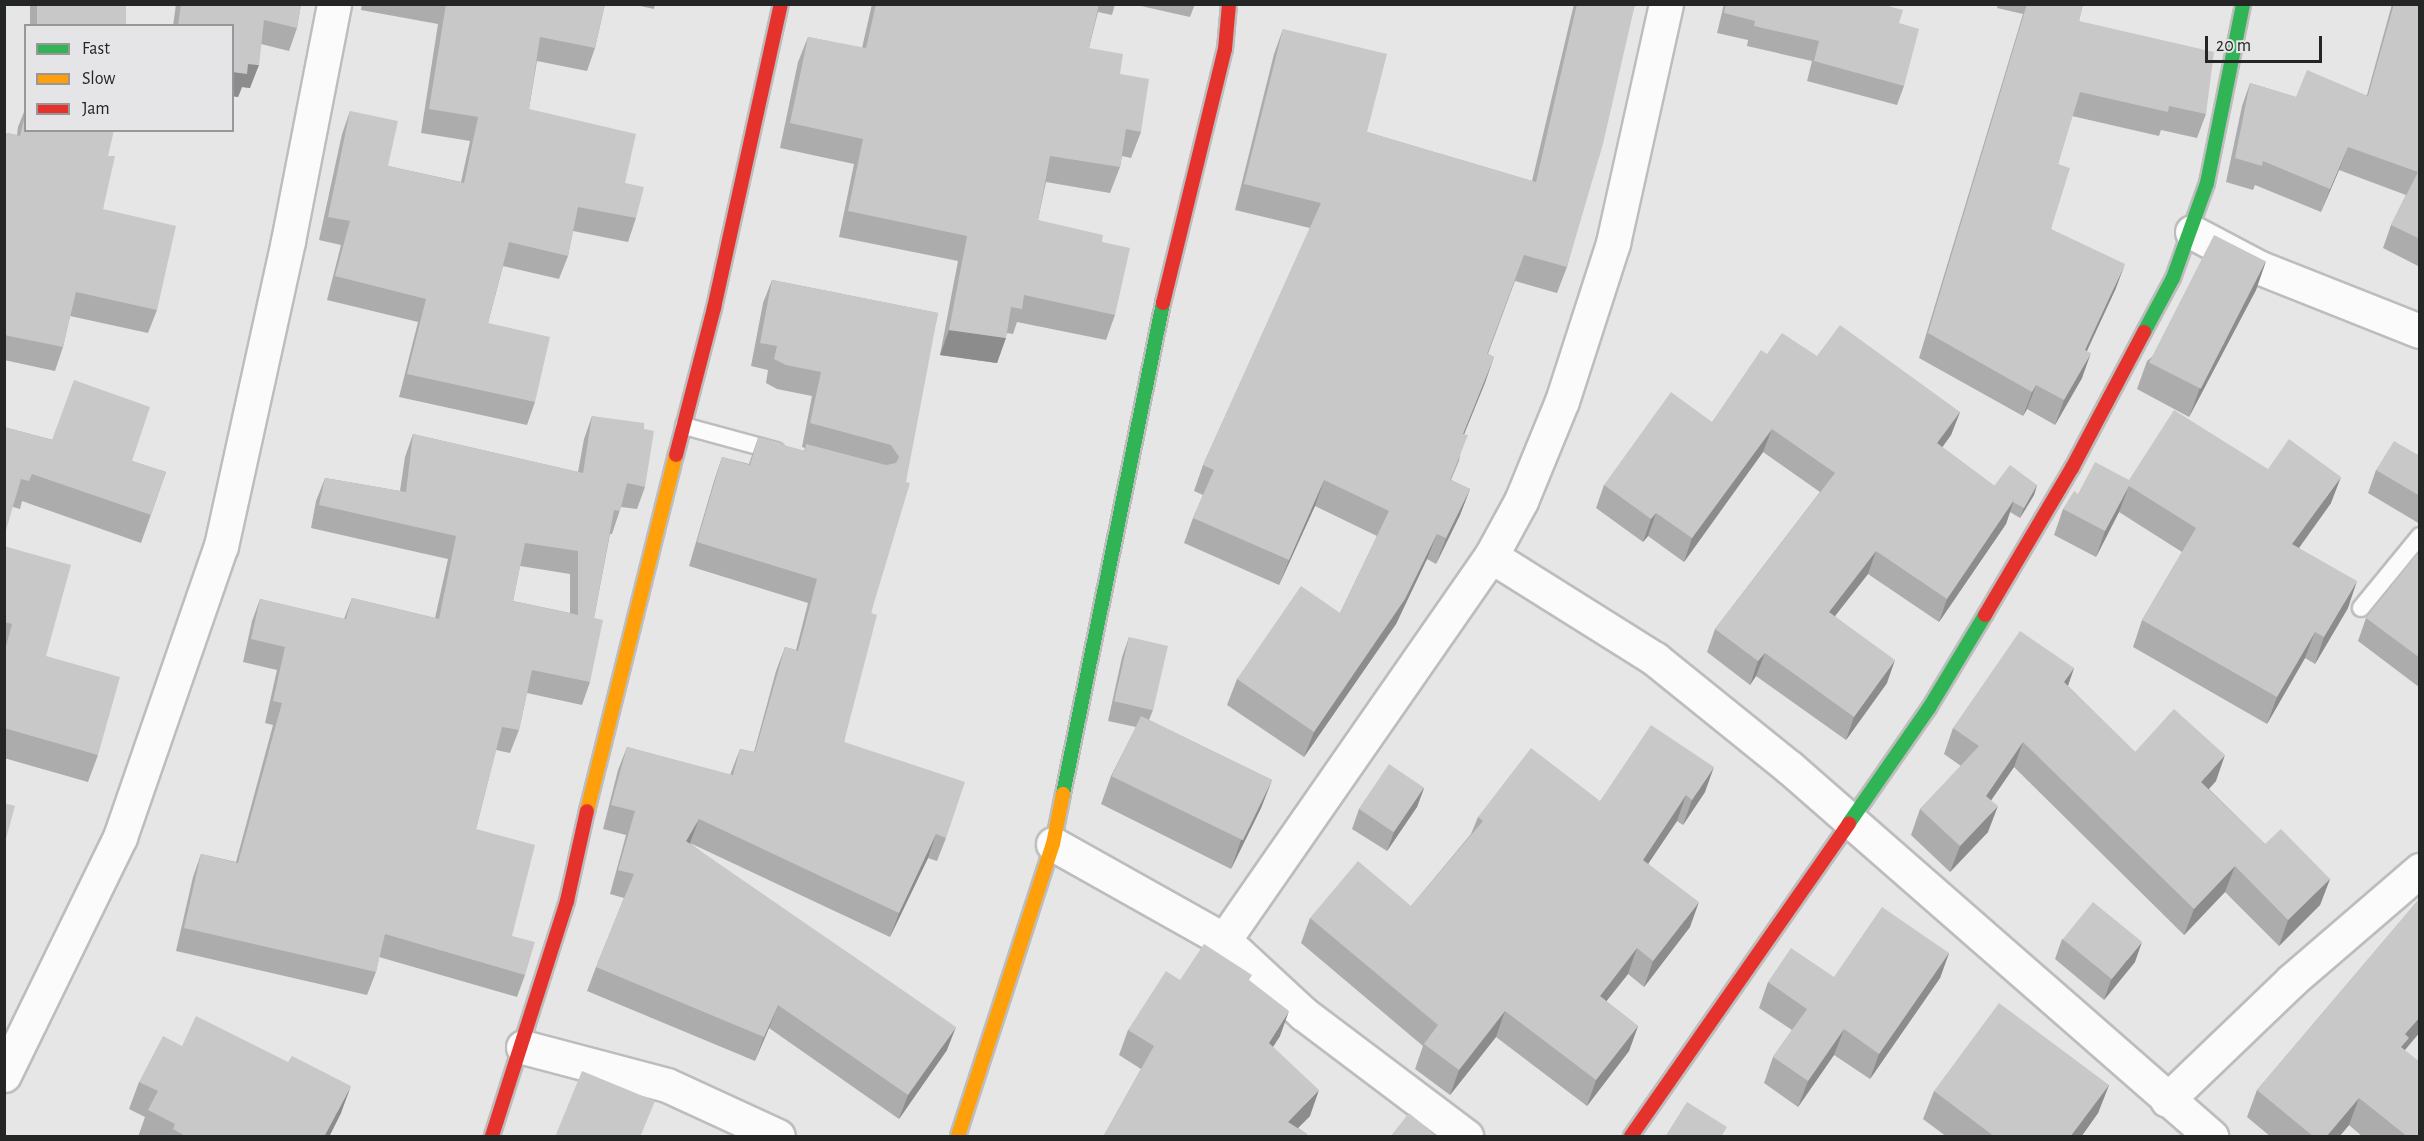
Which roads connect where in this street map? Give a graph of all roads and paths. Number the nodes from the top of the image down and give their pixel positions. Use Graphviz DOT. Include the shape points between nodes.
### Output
graph roads {
  1 [pos="334,4"];
  2 [pos="781,4"];
  3 [pos="1229,4"];
  4 [pos="1665,4"];
  5 [pos="2242,4"];
  6 [pos="2192,232"];
  7 [pos="2420,331"];
  8 [pos="684,426"];
  9 [pos="788,454"];
  10 [pos="2420,536"];
  11 [pos="1491,556"];
  12 [pos="2361,608"];
  13 [pos="1849,823"];
  14 [pos="1053,844"];
  15 [pos="2420,870"];
  16 [pos="1224,940"];
  17 [pos="523,1047"];
  18 [pos="4,1075"];
  19 [pos="2167,1100"];
  20 [pos="492,1137"];
  21 [pos="778,1137"];
  22 [pos="958,1137"];
  23 [pos="1466,1137"];
  24 [pos="1631,1137"];
  25 [pos="2211,1137"];
  1 -- 18 [label="street" via="288,241 220,546 120,837"];
  2 -- 8 [label="street"];
  3 -- 14 [label="street" via="1225,49 1162,308"];
  4 -- 11 [label="street" via="1613,243 1562,401 1521,501"];
  5 -- 6 [label="street" via="2207,183"];
  6 -- 7 [label="street" via="2258,267"];
  6 -- 13 [label="street" via="2173,278 2072,468 1929,708"];
  8 -- 9 [label="lane"];
  8 -- 17 [label="street" via="567,901"];
  10 -- 12 [label="lane"];
  11 -- 13 [label="street" via="1655,659 1789,767"];
  11 -- 16 [label="street"];
  13 -- 19 [label="street"];
  13 -- 24 [label="street"];
  14 -- 16 [label="street"];
  14 -- 22 [label="street"];
  15 -- 19 [label="street" via="2292,980"];
  16 -- 23 [label="street" via="1304,1014"];
  17 -- 20 [label="street"];
  17 -- 21 [label="street" via="667,1085"];
  19 -- 25 [label="street"];
}
